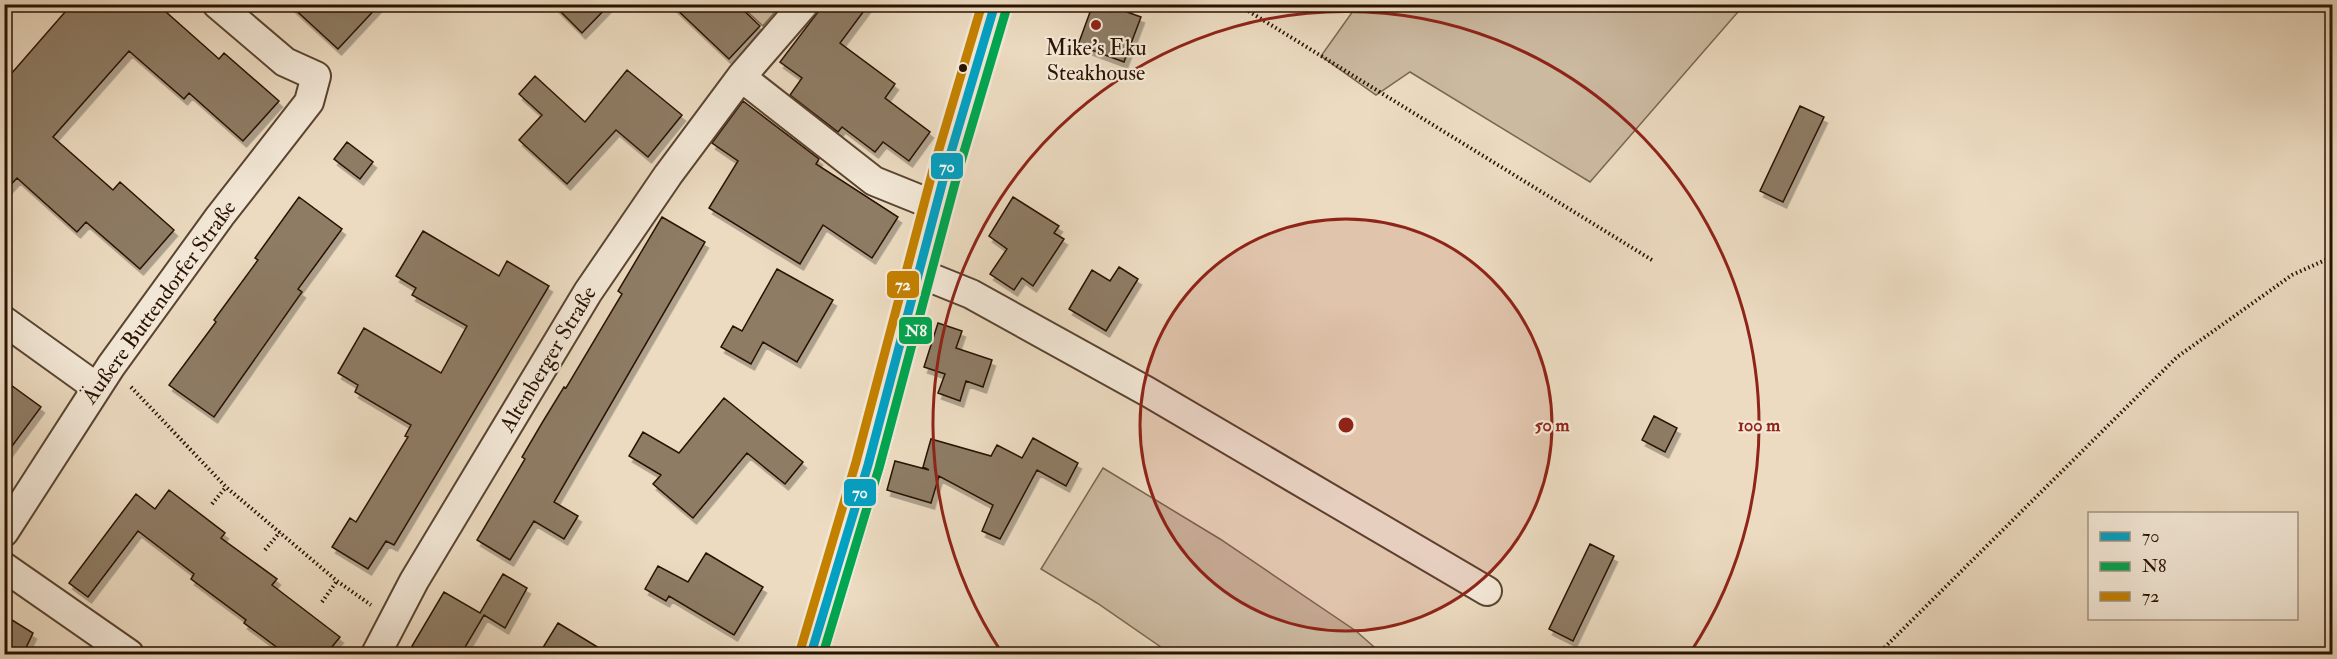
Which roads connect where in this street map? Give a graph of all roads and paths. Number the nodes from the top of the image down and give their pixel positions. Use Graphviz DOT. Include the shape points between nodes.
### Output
graph roads {
  1 [pos="217,4"];
  2 [pos="804,4"];
  3 [pos="995,4"];
  4 [pos="1237,4"];
  5 [pos="741,77"];
  6 [pos="936,206"];
  7 [pos="2332,257"];
  8 [pos="1652,260"];
  9 [pos="919,273"];
  10 [pos="4,321"];
  11 [pos="103,377"];
  12 [pos="226,487"];
  13 [pos="212,504"];
  14 [pos="4,532"];
  15 [pos="280,532"];
  16 [pos="265,550"];
  17 [pos="4,567"];
  18 [pos="337,581"];
  19 [pos="1487,591"];
  20 [pos="322,602"];
  21 [pos="394,621"];
  22 [pos="129,654"];
  23 [pos="376,654"];
  24 [pos="811,654"];
  25 [pos="1878,654"];
  1 -- 11 [label="street, Äußere Buttendorfer Straße" via="285,62 316,76 309,102"];
  2 -- 5 [label="street, Altenberger Straße"];
  3 -- 6 [label="main road"];
  4 -- 8 [label="path"];
  5 -- 6 [label="street" via="874,181"];
  5 -- 21 [label="street, Altenberger Straße" via="588,292 414,581"];
  6 -- 9 [label="main road"];
  7 -- 25 [label="path" via="2292,275 2177,357"];
  9 -- 19 [label="street" via="971,294 1137,386"];
  9 -- 24 [label="main road" via="882,416"];
  10 -- 11 [label="street"];
  11 -- 12 [label="path"];
  11 -- 14 [label="street, Äußere Buttendorfer Straße"];
  12 -- 13 [label="path"];
  12 -- 15 [label="path"];
  15 -- 16 [label="path"];
  15 -- 18 [label="path"];
  17 -- 22 [label="street"];
  18 -- 20 [label="path"];
  18 -- 21 [label="path"];
  21 -- 23 [label="street, Altenberger Straße"];
}
